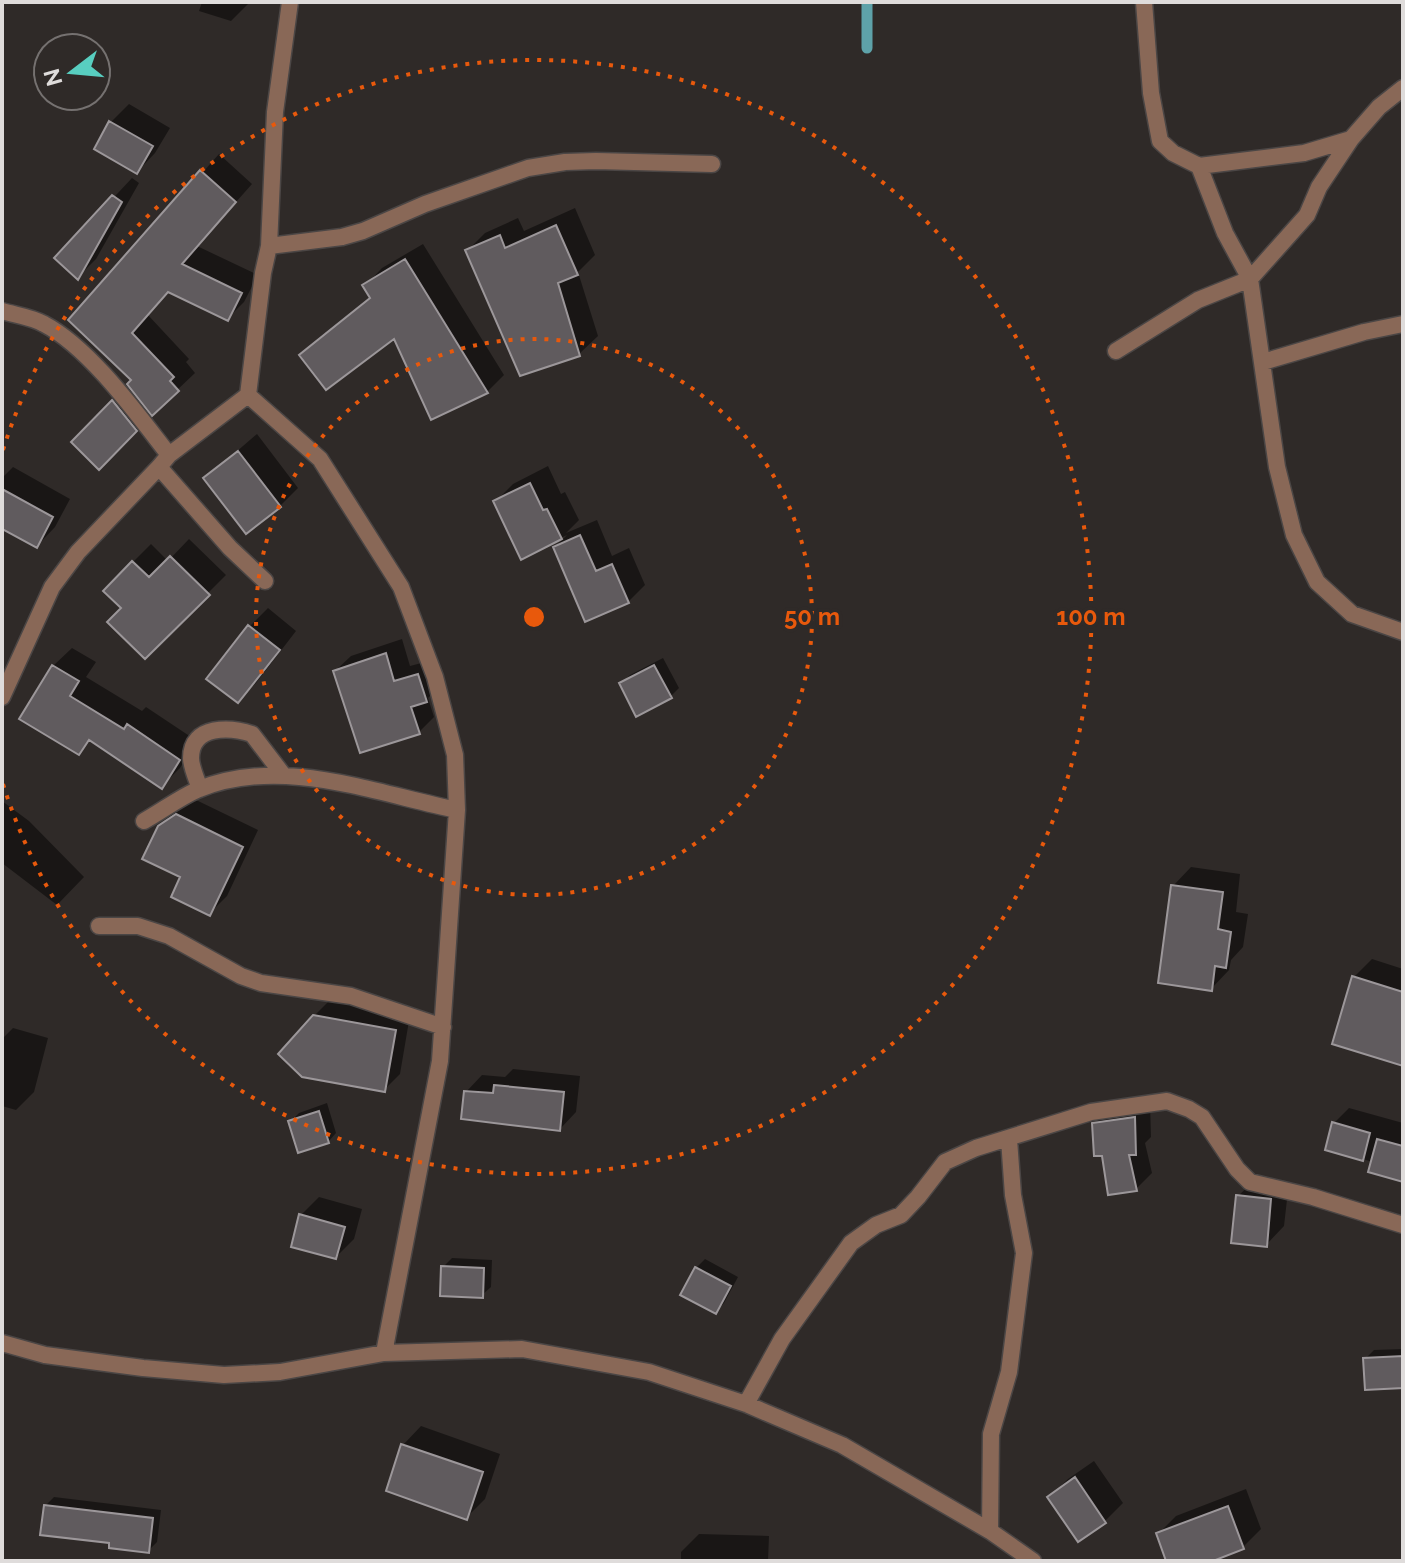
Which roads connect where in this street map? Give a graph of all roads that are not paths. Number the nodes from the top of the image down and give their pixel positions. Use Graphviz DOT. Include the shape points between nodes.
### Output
graph roads {
  1 [pos="290,2"];
  2 [pos="1144,2"];
  3 [pos="1403,88"];
  4 [pos="1351,139"];
  5 [pos="712,164"];
  6 [pos="1199,166"];
  7 [pos="269,246"];
  8 [pos="1250,279"];
  9 [pos="2,311"];
  10 [pos="1403,324"];
  11 [pos="1116,351"];
  12 [pos="1263,362"];
  13 [pos="248,395"];
  14 [pos="164,461"];
  15 [pos="265,581"];
  16 [pos="1403,632"];
  17 [pos="2,697"];
  18 [pos="284,776"];
  19 [pos="200,789"];
  20 [pos="457,810"];
  21 [pos="144,821"];
  22 [pos="99,926"];
  23 [pos="443,1027"];
  24 [pos="1009,1139"];
  25 [pos="1403,1225"];
  26 [pos="2,1343"];
  27 [pos="384,1353"];
  28 [pos="746,1404"];
  29 [pos="990,1531"];
  30 [pos="1033,1561"];
  1 -- 7 [label="street" via="275,112"];
  2 -- 6 [label="street" via="1160,141"];
  3 -- 4 [label="street"];
  4 -- 6 [label="street" via="1304,153"];
  4 -- 8 [label="street" via="1307,215"];
  5 -- 7 [label="street" via="596,161 528,168 363,231"];
  6 -- 8 [label="street"];
  7 -- 13 [label="street"];
  8 -- 11 [label="street" via="1198,300"];
  8 -- 12 [label="street"];
  9 -- 14 [label="street" via="44,324 102,371"];
  10 -- 12 [label="street"];
  12 -- 16 [label="street" via="1284,500 1317,582 1352,614"];
  13 -- 14 [label="street"];
  13 -- 20 [label="street" via="320,459 401,587 435,677 455,755"];
  14 -- 15 [label="street" via="230,548"];
  14 -- 17 [label="street" via="52,587"];
  18 -- 19 [label="street"];
  18 -- 19 [label="street" via="252,734 224,728 194,744 191,758"];
  18 -- 20 [label="street" via="328,780"];
  19 -- 21 [label="street"];
  20 -- 23 [label="street"];
  22 -- 23 [label="street" via="138,926 261,983 351,996"];
  23 -- 27 [label="street"];
  24 -- 25 [label="street" via="1091,1112 1167,1101 1202,1117 1250,1182"];
  24 -- 28 [label="street" via="945,1162 901,1215 851,1243 782,1339"];
  24 -- 29 [label="street" via="1024,1253 1009,1372 991,1434"];
  26 -- 27 [label="street" via="45,1355 224,1375 280,1372"];
  27 -- 28 [label="street" via="522,1349 649,1372"];
  28 -- 29 [label="street" via="842,1445"];
  29 -- 30 [label="street"];
}
